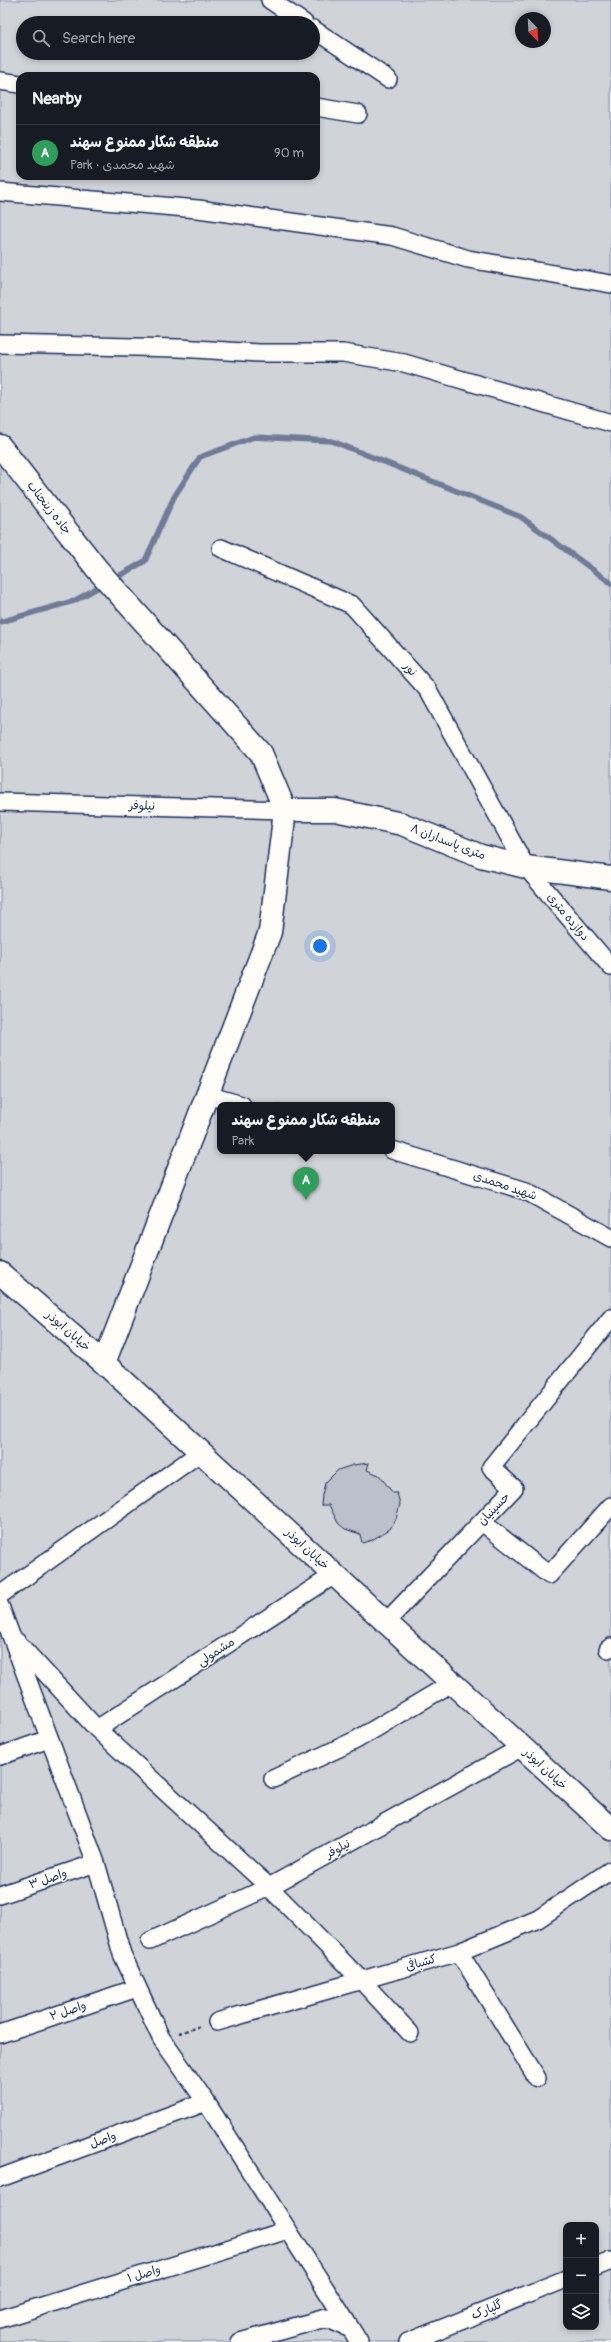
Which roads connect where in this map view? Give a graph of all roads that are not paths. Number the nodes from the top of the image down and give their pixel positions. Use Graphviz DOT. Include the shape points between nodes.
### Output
graph roads {
  1 [pos="270,0"];
  2 [pos="294,16"];
  3 [pos="320,34"];
  4 [pos="388,79"];
  5 [pos="0,81"];
  6 [pos="16,83"];
  7 [pos="320,108"];
  8 [pos="358,114"];
  9 [pos="0,192"];
  10 [pos="611,284"];
  11 [pos="0,344"];
  12 [pos="611,423"];
  13 [pos="0,446"];
  14 [pos="221,548"];
  15 [pos="0,802"];
  16 [pos="285,810"];
  17 [pos="526,866"];
  18 [pos="611,878"];
  19 [pos="611,967"];
  20 [pos="207,1095"];
  21 [pos="232,1102"];
  22 [pos="395,1151"];
  23 [pos="611,1238"];
  24 [pos="0,1273"];
  25 [pos="611,1318"];
  26 [pos="104,1363"];
  27 [pos="201,1452"];
  28 [pos="611,1506"];
  29 [pos="482,1522"];
  30 [pos="334,1575"];
  31 [pos="0,1596"];
  32 [pos="1,1612"];
  33 [pos="386,1622"];
  34 [pos="11,1635"];
  35 [pos="452,1683"];
  36 [pos="97,1729"];
  37 [pos="50,1739"];
  38 [pos="522,1747"];
  39 [pos="0,1756"];
  40 [pos="273,1779"];
  41 [pos="611,1829"];
  42 [pos="96,1863"];
  43 [pos="611,1870"];
  44 [pos="269,1887"];
  45 [pos="0,1895"];
  46 [pos="150,1941"];
  47 [pos="459,1952"];
  48 [pos="361,1980"];
  49 [pos="137,1988"];
  50 [pos="217,2022"];
  51 [pos="410,2033"];
  52 [pos="0,2034"];
  53 [pos="537,2078"];
  54 [pos="206,2102"];
  55 [pos="0,2178"];
  56 [pos="288,2230"];
  57 [pos="611,2261"];
  58 [pos="599,2266"];
  59 [pos="563,2280"];
  60 [pos="0,2319"];
  61 [pos="355,2335"];
  62 [pos="240,2342"];
  63 [pos="408,2342"];
  1 -- 2 [label="street"];
  3 -- 4 [label="street"];
  5 -- 6 [label="street"];
  7 -- 8 [label="street"];
  9 -- 10 [label="street" via="198,209 392,236 468,259"];
  11 -- 12 [label="street" via="179,348 259,353 343,353 404,364"];
  13 -- 16 [label="street, جاده زینجناب" via="97,569 261,753"];
  14 -- 17 [label="street, نور" via="352,605 428,690"];
  15 -- 16 [label="street, نیلوفر"];
  16 -- 17 [label="street, ۸ متری پاسداران" via="335,810 402,824 481,856"];
  16 -- 20 [label="street" via="270,932"];
  17 -- 18 [label="street, ۸ متری پاسداران"];
  17 -- 19 [label="street, دوازده متری"];
  20 -- 21 [label="street"];
  20 -- 26 [label="street"];
  22 -- 23 [label="street, شهید محمدی" via="526,1191"];
  24 -- 26 [label="street, خیابان ابوذر"];
  25 -- 29 [label="street, حسینیان" via="491,1467 514,1488"];
  26 -- 27 [label="street, خیابان ابوذر"];
  27 -- 30 [label="street, خیابان ابوذر"];
  27 -- 31 [label="street"];
  28 -- 29 [label="street" via="549,1575"];
  29 -- 33 [label="street, حسینیان"];
  30 -- 33 [label="street, خیابان ابوذر"];
  30 -- 36 [label="street, مشمولی"];
  32 -- 34 [label="street"];
  33 -- 35 [label="street, خیابان ابوذر"];
  34 -- 36 [label="street"];
  34 -- 37 [label="street"];
  35 -- 38 [label="street, خیابان ابوذر"];
  35 -- 40 [label="street" via="356,1740"];
  36 -- 44 [label="street"];
  37 -- 39 [label="street"];
  37 -- 42 [label="street"];
  38 -- 41 [label="street, خیابان ابوذر"];
  38 -- 44 [label="street, نیلوفر"];
  42 -- 45 [label="street, واصل ۳"];
  42 -- 49 [label="street" via="122,1954"];
  43 -- 47 [label="street, کشبافی" via="538,1918"];
  44 -- 46 [label="street, نیلوفر"];
  44 -- 48 [label="street"];
  47 -- 48 [label="street, کشبافی"];
  47 -- 53 [label="street"];
  48 -- 50 [label="street, کشبافی"];
  48 -- 51 [label="street"];
  49 -- 52 [label="street, واصل ۲"];
  49 -- 54 [label="street" via="160,2038"];
  54 -- 55 [label="street, واصل"];
  54 -- 56 [label="street"];
  56 -- 60 [label="street, واصل ۱"];
  56 -- 61 [label="street"];
  57 -- 58 [label="street"];
  59 -- 63 [label="street, گلپارک"];
  61 -- 62 [label="street" via="326,2318"];
}
